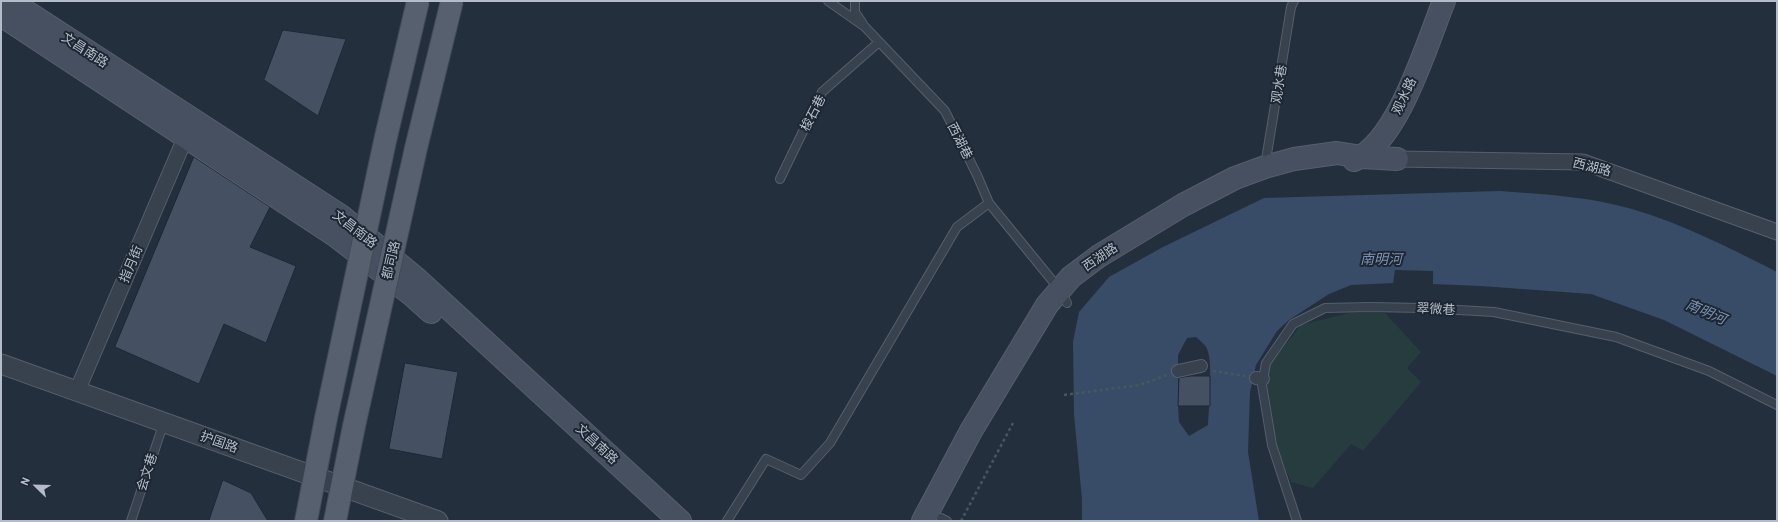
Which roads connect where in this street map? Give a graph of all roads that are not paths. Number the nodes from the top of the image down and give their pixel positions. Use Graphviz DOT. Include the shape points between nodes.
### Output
graph roads {
  1 [pos="10,1"];
  2 [pos="418,1"];
  3 [pos="452,1"];
  4 [pos="828,1"];
  5 [pos="855,1"];
  6 [pos="1294,1"];
  7 [pos="1428,1"];
  8 [pos="1444,1"];
  9 [pos="1,15"];
  10 [pos="865,27"];
  11 [pos="879,42"];
  12 [pos="186,136"];
  13 [pos="1362,157"];
  14 [pos="1397,159"];
  15 [pos="1337,160"];
  16 [pos="1265,167"];
  17 [pos="780,179"];
  18 [pos="989,203"];
  19 [pos="1777,232"];
  20 [pos="1064,296"];
  21 [pos="1,364"];
  22 [pos="1201,366"];
  23 [pos="1178,371"];
  24 [pos="77,391"];
  25 [pos="1777,405"];
  26 [pos="164,422"];
  27 [pos="314,476"];
  28 [pos="342,486"];
  29 [pos="942,520"];
  30 [pos="131,521"];
  31 [pos="306,521"];
  32 [pos="335,521"];
  33 [pos="438,521"];
  34 [pos="660,521"];
  35 [pos="680,521"];
  36 [pos="727,521"];
  37 [pos="1297,521"];
  1 -- 35 [label="main road, 文昌南路" via="341,216 418,280"];
  2 -- 27 [label="main road, bridge" via="385,140"];
  3 -- 28 [label="main road, 都司路, bridge" via="416,148"];
  4 -- 10 [label="lane, 西湖巷"];
  5 -- 10 [label="lane" via="856,12"];
  6 -- 16 [label="lane, 观水巷"];
  7 -- 15 [label="main road, 观水路" via="1389,102 1376,126"];
  8 -- 13 [label="main road, 观水路" via="1402,105 1385,134"];
  9 -- 12 [label="main road, 文昌南路"];
  10 -- 11 [label="lane, 西湖巷"];
  11 -- 17 [label="lane, 梭石巷" via="822,92"];
  11 -- 18 [label="lane, 西湖巷" via="945,111"];
  12 -- 24 [label="street, 指月街"];
  12 -- 34 [label="main road, 文昌南路" via="336,236 412,295"];
  13 -- 14 [label="main road, 西湖路"];
  13 -- 15 [label="main road, 观水路"];
  14 -- 15 [label="main road, 西湖路"];
  14 -- 19 [label="street, 西湖路" via="1583,162"];
  15 -- 16 [label="main road, 西湖路" via="1294,159"];
  15 -- 20 [label="main road, 西湖路" via="1241,188 1189,215 1104,266 1081,286"];
  16 -- 20 [label="main road, 西湖路" via="1235,178 1177,209 1099,256 1071,277"];
  18 -- 20 [label="lane, 西湖巷"];
  18 -- 36 [label="lane" via="957,226 830,443 801,475 766,459"];
  20 -- 29 [label="main road, 西湖路" via="1047,305 971,431"];
  21 -- 24 [label="street, 护国路"];
  22 -- 23 [label="street"];
  24 -- 26 [label="street, 护国路"];
  25 -- 37 [label="lane, 翠微巷" via="1709,371 1616,337 1494,312 1370,306 1325,308 1294,324 1266,363 1260,378 1272,445"];
  26 -- 27 [label="street, 护国路"];
  26 -- 30 [label="lane, 会文巷"];
  27 -- 28 [label="street, 护国路"];
  27 -- 31 [label="main road"];
  28 -- 32 [label="main road, 都司路"];
  28 -- 33 [label="street, 护国路"];
}
